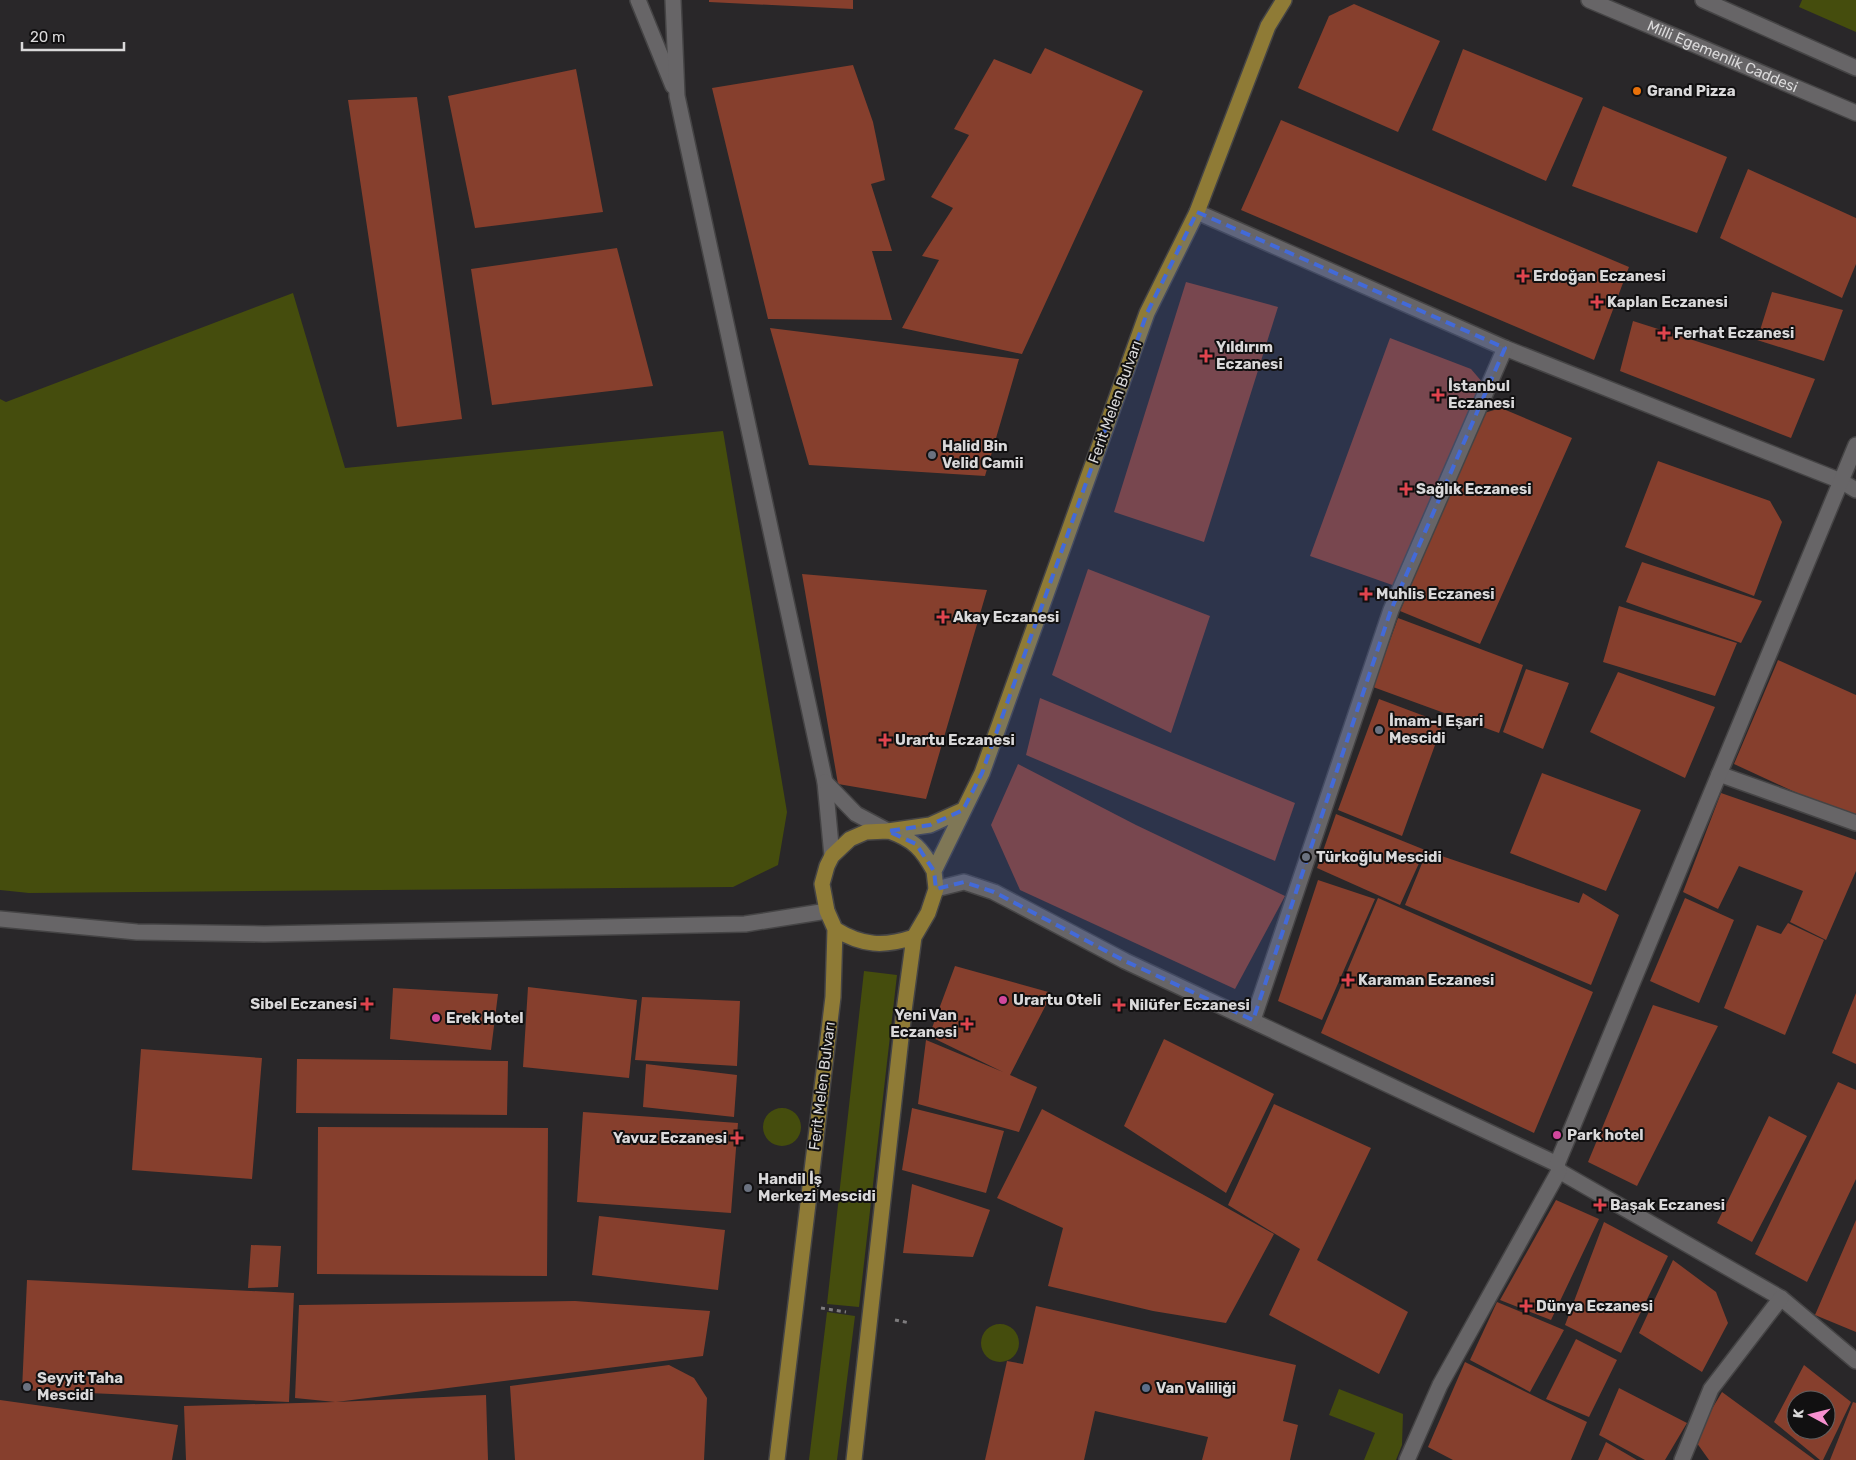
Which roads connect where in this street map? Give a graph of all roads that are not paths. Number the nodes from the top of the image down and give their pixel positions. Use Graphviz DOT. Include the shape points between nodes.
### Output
graph roads {
  1 [pos="638,0"];
  2 [pos="673,0"];
  3 [pos="1284,0"];
  4 [pos="1588,0"];
  5 [pos="1703,0"];
  6 [pos="1856,68"];
  7 [pos="677,96"];
  8 [pos="1856,113"];
  9 [pos="1197,212"];
  10 [pos="1505,348"];
  11 [pos="1856,445"];
  12 [pos="1841,481"];
  13 [pos="1856,490"];
  14 [pos="1719,774"];
  15 [pos="824,782"];
  16 [pos="963,810"];
  17 [pos="1856,822"];
  18 [pos="888,831"];
  19 [pos="832,856"];
  20 [pos="934,871"];
  21 [pos="936,889"];
  22 [pos="827,911"];
  23 [pos="0,918"];
  24 [pos="835,928"];
  25 [pos="914,937"];
  26 [pos="1254,1020"];
  27 [pos="1558,1167"];
  28 [pos="1781,1298"];
  29 [pos="1856,1361"];
  30 [pos="777,1460"];
  31 [pos="854,1460"];
  32 [pos="1407,1460"];
  33 [pos="1682,1460"];
  1 -- 7 [label="street"];
  2 -- 7 [label="street"];
  3 -- 9 [label="main road, Ferit Melen Bulvarı" via="1268,26"];
  4 -- 8 [label="street, Milli Egemenlik Caddesi"];
  5 -- 6 [label="street"];
  7 -- 15 [label="street"];
  9 -- 10 [label="street"];
  9 -- 16 [label="main road, Ferit Melen Bulvarı" via="1147,313 982,773"];
  10 -- 12 [label="street"];
  10 -- 26 [label="street" via="1391,610"];
  11 -- 12 [label="street"];
  12 -- 13 [label="street"];
  12 -- 14 [label="street"];
  14 -- 17 [label="street"];
  14 -- 27 [label="street"];
  15 -- 18 [label="street" via="856,814"];
  15 -- 19 [label="street"];
  16 -- 18 [label="main road, Ferit Melen Bulvarı" via="930,825"];
  16 -- 20 [label="main road, Ferit Melen Bulvarı"];
  18 -- 19 [label="main road, Ferit Melen Bulvarı" via="866,832 850,839"];
  18 -- 20 [label="main road" via="916,844"];
  19 -- 22 [label="main road, Ferit Melen Bulvarı" via="822,884"];
  20 -- 21 [label="main road"];
  21 -- 25 [label="main road" via="928,913"];
  21 -- 26 [label="street" via="964,882 994,892 1125,960"];
  22 -- 23 [label="street" via="746,924 264,934 137,932"];
  22 -- 24 [label="main road, Ferit Melen Bulvarı"];
  24 -- 25 [label="main road" via="864,942 884,944"];
  24 -- 30 [label="main road, Ferit Melen Bulvarı" via="833,997"];
  25 -- 31 [label="main road"];
  26 -- 27 [label="street"];
  27 -- 28 [label="street"];
  27 -- 32 [label="street" via="1440,1384"];
  28 -- 29 [label="street"];
  28 -- 33 [label="street" via="1711,1389"];
}
